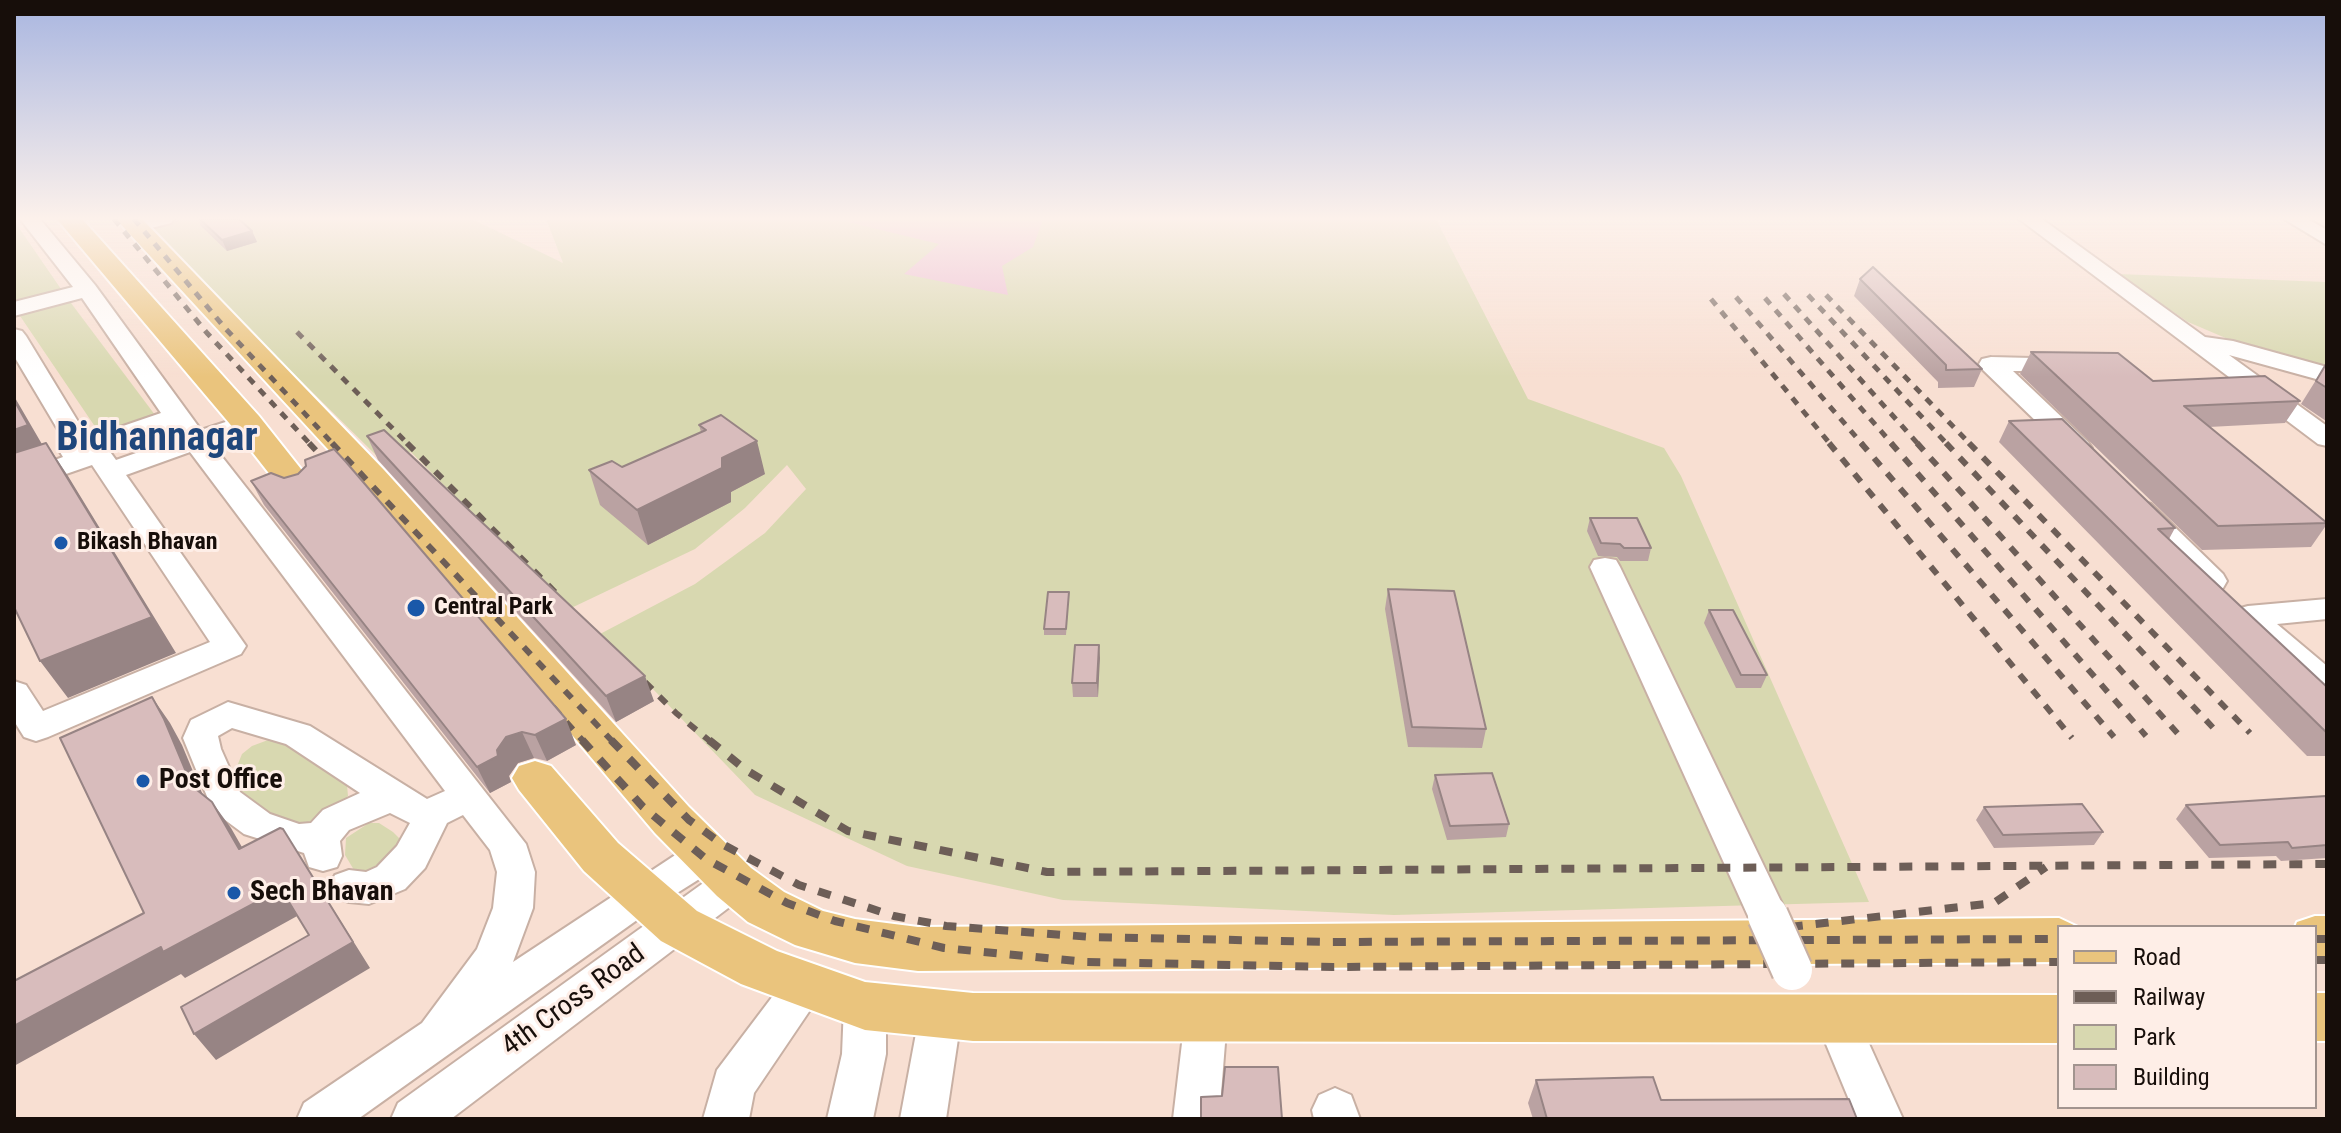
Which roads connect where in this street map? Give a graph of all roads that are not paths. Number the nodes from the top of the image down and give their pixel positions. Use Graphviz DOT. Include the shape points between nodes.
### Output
graph roads {
  1 [pos="72,272"];
  2 [pos="116,272"];
  3 [pos="179,272"];
  4 [pos="2102,272"];
  5 [pos="87,290"];
  6 [pos="196,290"];
  7 [pos="146,306"];
  8 [pos="14,309"];
  9 [pos="2151,325"];
  10 [pos="14,336"];
  11 [pos="2200,343"];
  12 [pos="2085,364"];
  13 [pos="2327,375"];
  14 [pos="2327,389"];
  15 [pos="2244,390"];
  16 [pos="247,423"];
  17 [pos="186,428"];
  18 [pos="2327,441"];
  19 [pos="82,449"];
  20 [pos="2093,463"];
  21 [pos="110,471"];
  22 [pos="14,472"];
  23 [pos="14,484"];
  24 [pos="298,488"];
  25 [pos="2126,496"];
  26 [pos="1605,567"];
  27 [pos="2327,609"];
  28 [pos="2248,616"];
  29 [pos="2327,684"];
  30 [pos="14,693"];
  31 [pos="535,778"];
  32 [pos="469,795"];
  33 [pos="394,798"];
  34 [pos="434,813"];
  35 [pos="720,869"];
  36 [pos="349,886"];
  37 [pos="662,910"];
  38 [pos="2057,940"];
  39 [pos="806,985"];
  40 [pos="865,1006"];
  41 [pos="941,1012"];
  42 [pos="1206,1018"];
  43 [pos="2057,1019"];
  44 [pos="1826,1020"];
  45 [pos="437,1038"];
  46 [pos="320,1119"];
  47 [pos="414,1119"];
  48 [pos="726,1119"];
  49 [pos="850,1119"];
  50 [pos="923,1119"];
  51 [pos="1196,1119"];
  52 [pos="1880,1119"];
  1 -- 5 [label="street"];
  2 -- 7 [label="main road"];
  3 -- 6 [label="main road"];
  4 -- 11 [label="street"];
  5 -- 8 [label="street"];
  5 -- 17 [label="street"];
  6 -- 7 [label="main road"];
  6 -- 35 [label="main road" via="372,477"];
  7 -- 16 [label="main road"];
  9 -- 18 [label="street" via="2180,337"];
  10 -- 19 [label="street"];
  11 -- 13 [label="street"];
  11 -- 15 [label="street"];
  12 -- 20 [label="street" via="1991,364"];
  14 -- 15 [label="street"];
  15 -- 18 [label="street"];
  16 -- 17 [label="street"];
  16 -- 24 [label="main road"];
  17 -- 19 [label="street"];
  17 -- 21 [label="street"];
  17 -- 32 [label="street"];
  19 -- 22 [label="street"];
  21 -- 23 [label="street" via="98,454"];
  21 -- 30 [label="street" via="230,646 36,728"];
  25 -- 28 [label="street"];
  26 -- 44 [label="street, bridge" via="1792,970"];
  27 -- 28 [label="street"];
  28 -- 29 [label="street"];
  31 -- 37 [label="main road" via="601,857"];
  32 -- 34 [label="street"];
  32 -- 45 [label="street" via="507,844 516,872 513,908 494,958"];
  33 -- 33 [label="street" via="336,820 322,846 298,839 257,824 226,801 203,749 203,729 228,714 298,735"];
  33 -- 34 [label="street" via="416,811"];
  34 -- 36 [label="street" via="411,857 391,878 369,888"];
  35 -- 37 [label="street"];
  35 -- 38 [label="main road" via="766,907 813,930 918,949"];
  37 -- 39 [label="main road" via="760,968"];
  37 -- 45 [label="street"];
  37 -- 47 [label="street, 4th Cross Road"];
  39 -- 40 [label="main road"];
  39 -- 48 [label="street" via="733,1085"];
  40 -- 41 [label="main road"];
  40 -- 49 [label="street" via="864,1054"];
  41 -- 42 [label="main road" via="973,1017"];
  41 -- 50 [label="street"];
  42 -- 44 [label="main road"];
  42 -- 51 [label="street"];
  43 -- 44 [label="main road"];
  44 -- 52 [label="street"];
  45 -- 46 [label="street"];
}
